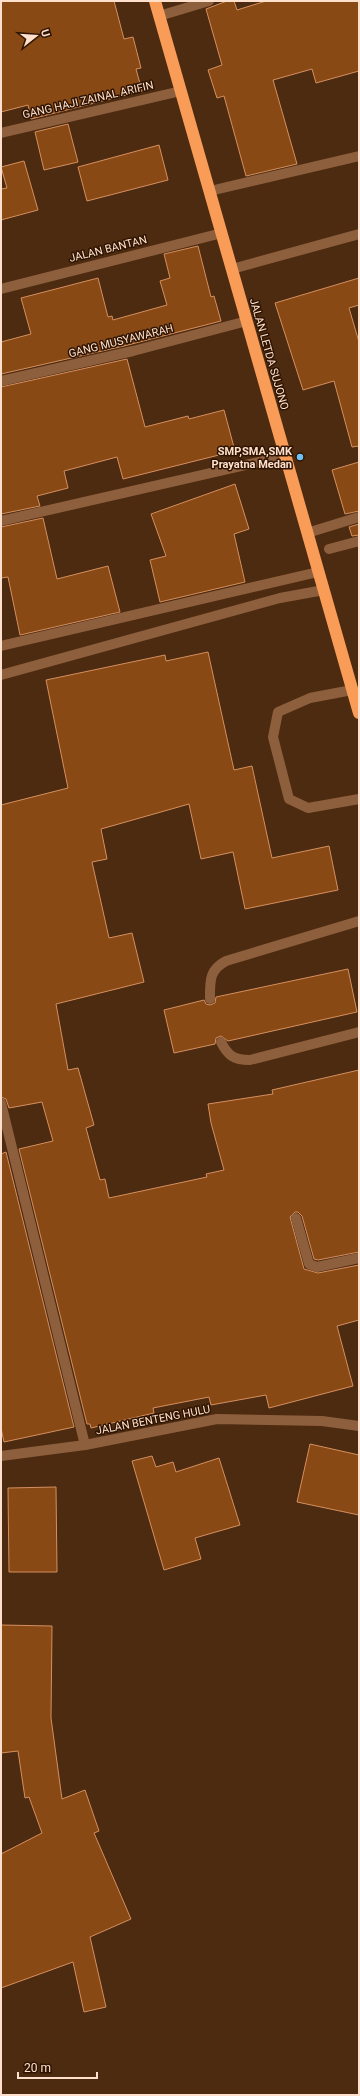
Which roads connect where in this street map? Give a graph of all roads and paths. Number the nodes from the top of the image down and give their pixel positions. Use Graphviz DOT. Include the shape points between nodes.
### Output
graph roads {
  1 [pos="155,1"];
  2 [pos="209,1"];
  3 [pos="159,16"];
  4 [pos="181,91"];
  5 [pos="1,133"];
  6 [pos="359,156"];
  7 [pos="210,191"];
  8 [pos="222,233"];
  9 [pos="359,234"];
  10 [pos="232,269"];
  11 [pos="1,289"];
  12 [pos="247,321"];
  13 [pos="1,382"];
  14 [pos="285,456"];
  15 [pos="359,517"];
  16 [pos="1,521"];
  17 [pos="307,533"];
  18 [pos="359,541"];
  19 [pos="329,549"];
  20 [pos="318,572"];
  21 [pos="324,590"];
  22 [pos="1,646"];
  23 [pos="1,675"];
  24 [pos="352,690"];
  25 [pos="358,708"];
  26 [pos="359,799"];
  27 [pos="359,922"];
  28 [pos="210,999"];
  29 [pos="359,1032"];
  30 [pos="221,1042"];
  31 [pos="1,1103"];
  32 [pos="296,1218"];
  33 [pos="359,1258"];
  34 [pos="359,1426"];
  35 [pos="85,1446"];
  36 [pos="1,1456"];
  1 -- 3 [label="highway, JALAN LETDA SUJONO"];
  2 -- 3 [label="street"];
  3 -- 4 [label="highway, JALAN LETDA SUJONO"];
  4 -- 5 [label="street, GANG HAJI ZAINAL ARIFIN"];
  4 -- 7 [label="highway, JALAN LETDA SUJONO"];
  6 -- 7 [label="street"];
  7 -- 8 [label="highway, JALAN LETDA SUJONO"];
  8 -- 10 [label="highway, JALAN LETDA SUJONO"];
  8 -- 11 [label="street, JALAN BANTAN"];
  9 -- 10 [label="street"];
  10 -- 12 [label="highway, JALAN LETDA SUJONO"];
  12 -- 13 [label="street, GANG MUSYAWARAH"];
  12 -- 14 [label="highway, JALAN LETDA SUJONO"];
  14 -- 16 [label="street"];
  14 -- 17 [label="highway, JALAN LETDA SUJONO"];
  15 -- 17 [label="street"];
  17 -- 20 [label="highway, JALAN LETDA SUJONO"];
  18 -- 19 [label="street"];
  20 -- 21 [label="highway, JALAN LETDA SUJONO"];
  20 -- 22 [label="street"];
  21 -- 23 [label="street" via="280,598"];
  21 -- 24 [label="highway, JALAN LETDA SUJONO"];
  24 -- 25 [label="highway, JALAN LETDA SUJONO"];
  24 -- 26 [label="street" via="310,698 278,712 273,737 289,799 308,808"];
  27 -- 28 [label="street" via="216,966 211,975"];
  29 -- 30 [label="street" via="250,1060 233,1058 226,1053"];
  31 -- 35 [label="street"];
  32 -- 33 [label="street" via="309,1264 322,1267"];
  34 -- 35 [label="street, JALAN BENTENG HULU" via="322,1421 217,1419"];
  35 -- 36 [label="street, JALAN BENTENG HULU"];
}
